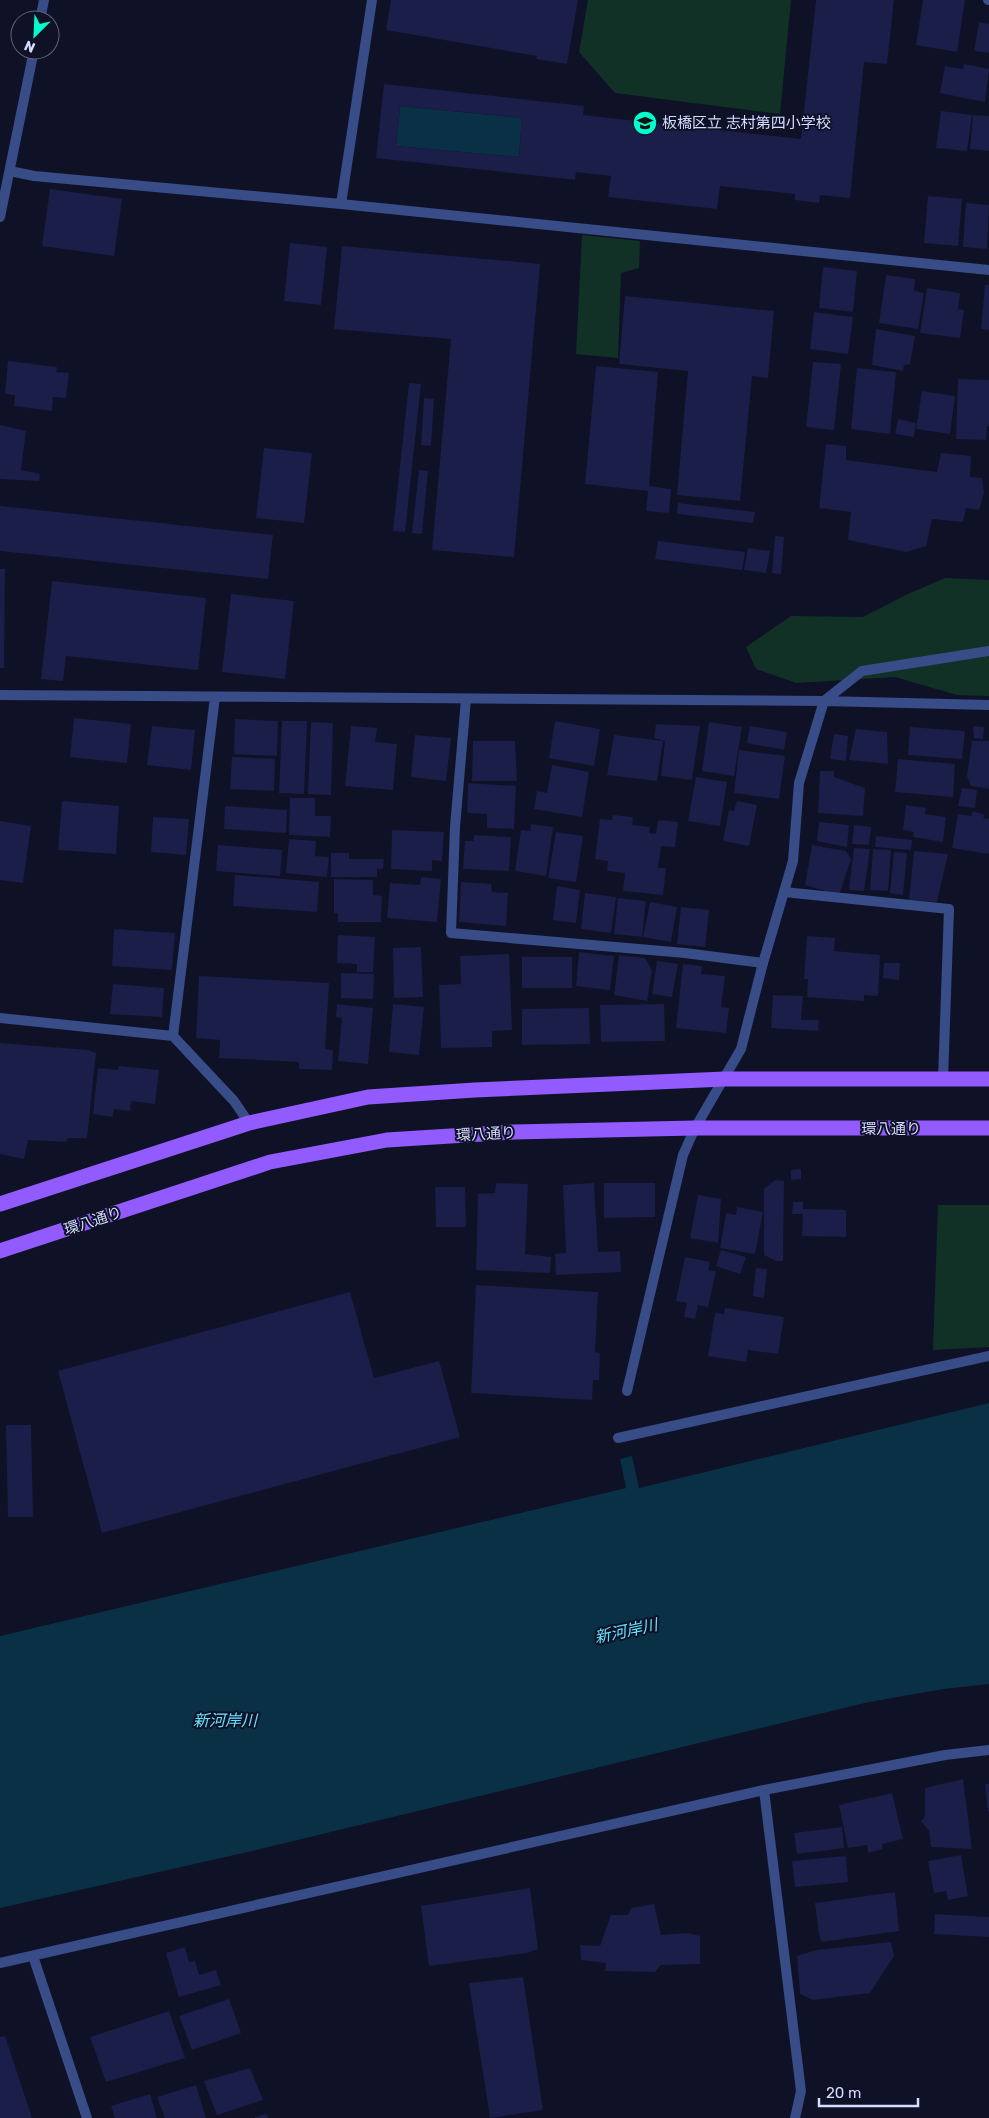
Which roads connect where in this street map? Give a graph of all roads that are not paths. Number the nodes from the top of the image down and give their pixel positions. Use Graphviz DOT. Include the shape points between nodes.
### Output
graph roads {
  1 [pos="372,0"];
  2 [pos="32,60"];
  3 [pos="10,171"];
  4 [pos="341,204"];
  5 [pos="0,217"];
  6 [pos="989,270"];
  7 [pos="989,652"];
  8 [pos="0,695"];
  9 [pos="215,697"];
  10 [pos="466,699"];
  11 [pos="824,701"];
  12 [pos="989,705"];
  13 [pos="784,892"];
  14 [pos="763,962"];
  15 [pos="0,1018"];
  16 [pos="173,1036"];
  17 [pos="989,1078"];
  18 [pos="725,1079"];
  19 [pos="943,1079"];
  20 [pos="248,1123"];
  21 [pos="695,1128"];
  22 [pos="989,1128"];
  23 [pos="0,1204"];
  24 [pos="0,1251"];
  25 [pos="989,1356"];
  26 [pos="627,1391"];
  27 [pos="618,1438"];
  28 [pos="989,1750"];
  29 [pos="764,1790"];
  30 [pos="33,1956"];
  31 [pos="0,1964"];
  32 [pos="798,2117"];
  33 [pos="87,2118"];
  1 -- 4 [label="street"];
  2 -- 3 [label="street"];
  3 -- 4 [label="street" via="34,176"];
  3 -- 5 [label="street"];
  4 -- 6 [label="street"];
  7 -- 11 [label="street" via="862,671"];
  8 -- 9 [label="street"];
  9 -- 10 [label="street"];
  9 -- 16 [label="street"];
  10 -- 11 [label="street"];
  10 -- 14 [label="street" via="455,827 451,933"];
  11 -- 12 [label="street"];
  11 -- 13 [label="street" via="799,783 793,861"];
  13 -- 14 [label="street"];
  13 -- 19 [label="street" via="949,909"];
  14 -- 18 [label="street" via="741,1049"];
  15 -- 16 [label="street"];
  16 -- 20 [label="street" via="234,1101"];
  17 -- 19 [label="main road"];
  18 -- 19 [label="main road"];
  18 -- 20 [label="main road" via="368,1097"];
  18 -- 21 [label="street"];
  20 -- 23 [label="main road"];
  21 -- 22 [label="main road, 環八通り"];
  21 -- 24 [label="main road, 環八通り" via="514,1132 387,1140 270,1162"];
  21 -- 26 [label="street" via="683,1155"];
  25 -- 27 [label="street"];
  28 -- 29 [label="street" via="945,1755"];
  29 -- 30 [label="street"];
  29 -- 32 [label="street" via="801,2091"];
  30 -- 31 [label="street"];
  30 -- 33 [label="street"];
}
